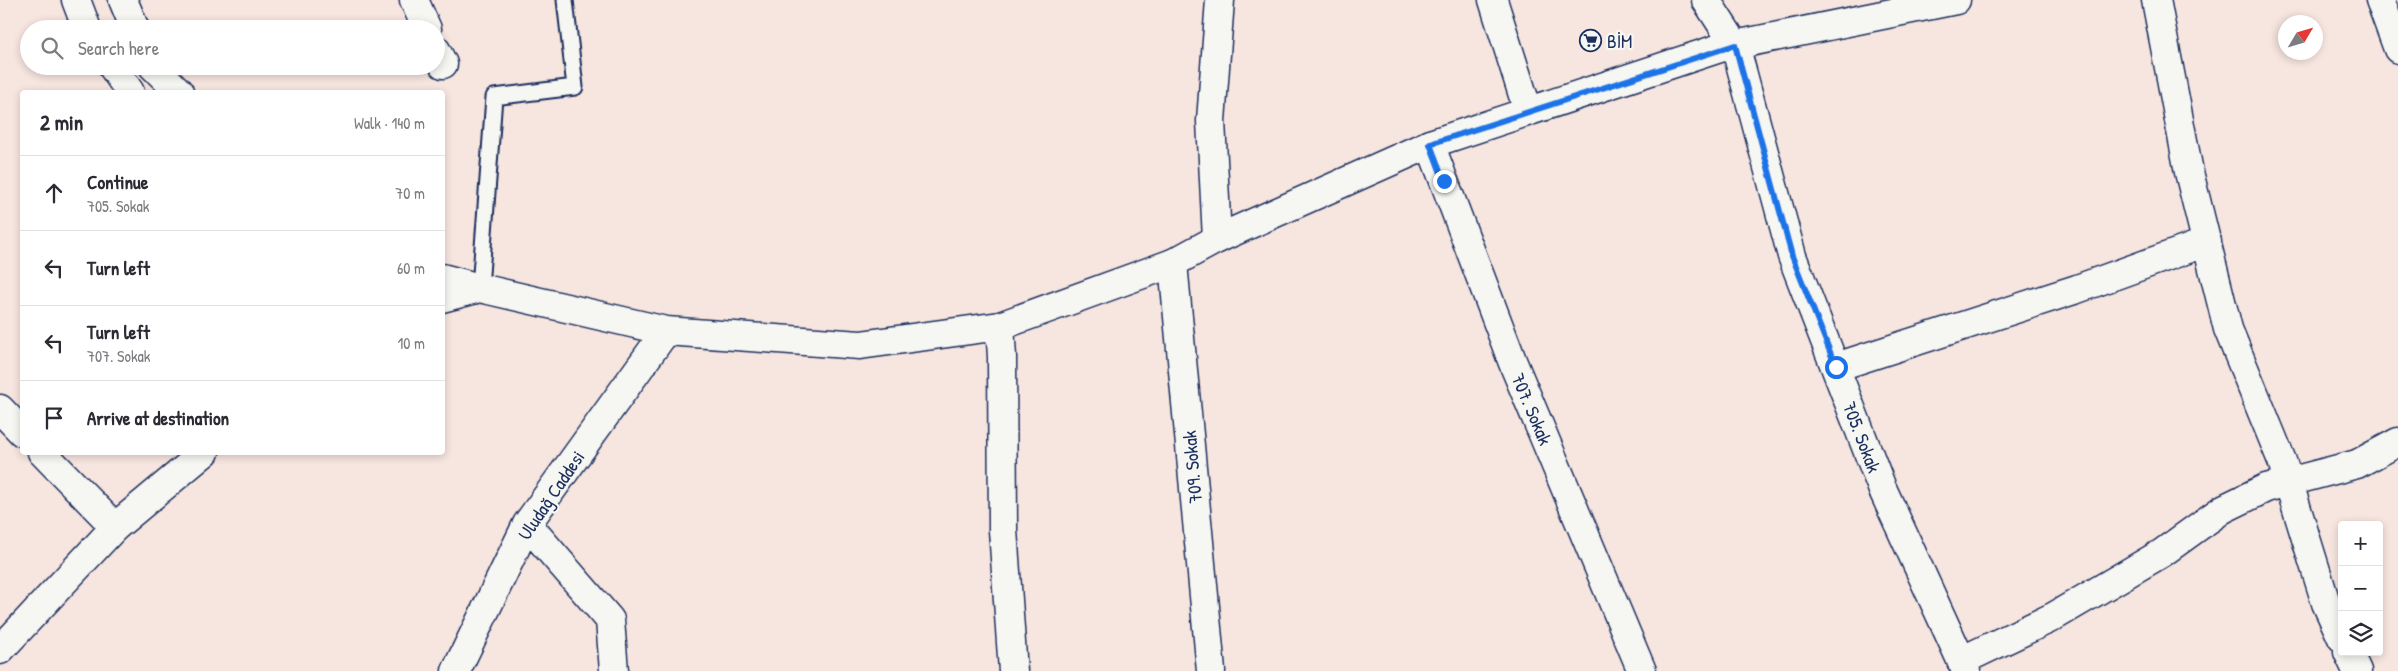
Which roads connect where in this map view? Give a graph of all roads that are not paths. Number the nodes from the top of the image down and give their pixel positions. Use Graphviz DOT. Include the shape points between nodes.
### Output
graph roads {
  1 [pos="76,0"];
  2 [pos="414,0"];
  3 [pos="565,0"];
  4 [pos="1220,0"];
  5 [pos="1493,0"];
  6 [pos="1706,0"];
  7 [pos="1956,0"];
  8 [pos="2156,0"];
  9 [pos="2380,0"];
  10 [pos="84,20"];
  11 [pos="423,20"];
  12 [pos="1735,45"];
  13 [pos="2398,49"];
  14 [pos="118,75"];
  15 [pos="162,75"];
  16 [pos="129,90"];
  17 [pos="178,90"];
  18 [pos="1528,111"];
  19 [pos="1430,144"];
  20 [pos="1217,238"];
  21 [pos="2207,242"];
  22 [pos="1173,263"];
  23 [pos="445,279"];
  24 [pos="480,288"];
  25 [pos="445,297"];
  26 [pos="1000,326"];
  27 [pos="666,332"];
  28 [pos="1836,367"];
  29 [pos="0,409"];
  30 [pos="20,430"];
  31 [pos="2398,442"];
  32 [pos="45,455"];
  33 [pos="201,455"];
  34 [pos="2288,481"];
  35 [pos="527,524"];
  36 [pos="115,527"];
  37 [pos="2338,629"];
  38 [pos="0,650"];
  39 [pos="2350,656"];
  40 [pos="1963,666"];
  41 [pos="456,671"];
  42 [pos="614,671"];
  43 [pos="1013,671"];
  44 [pos="1211,671"];
  45 [pos="1642,671"];
  46 [pos="2357,671"];
  1 -- 10 [label="street"];
  2 -- 11 [label="street"];
  3 -- 24 [label="lane" via="575,87 494,97"];
  4 -- 20 [label="street" via="1211,121"];
  5 -- 18 [label="street"];
  6 -- 12 [label="street, 705. Sokak"];
  7 -- 12 [label="street"];
  8 -- 21 [label="street" via="2189,172"];
  9 -- 13 [label="street"];
  12 -- 18 [label="street"];
  12 -- 28 [label="street, 705. Sokak" via="1792,256"];
  14 -- 16 [label="street"];
  15 -- 17 [label="street"];
  18 -- 19 [label="street"];
  19 -- 20 [label="street"];
  19 -- 45 [label="street, 707. Sokak" via="1513,362"];
  20 -- 22 [label="street"];
  21 -- 28 [label="street" via="2077,289"];
  21 -- 34 [label="street" via="2228,328"];
  22 -- 26 [label="street"];
  22 -- 44 [label="street, 709. Sokak"];
  23 -- 24 [label="street"];
  24 -- 25 [label="street"];
  24 -- 27 [label="street"];
  26 -- 27 [label="street" via="860,345"];
  26 -- 43 [label="street" via="1003,530"];
  27 -- 35 [label="street, Uludağ Caddesi"];
  28 -- 40 [label="street, 705. Sokak" via="1882,488"];
  29 -- 30 [label="street"];
  31 -- 34 [label="street" via="2357,464"];
  32 -- 36 [label="street"];
  33 -- 36 [label="street"];
  34 -- 37 [label="street" via="2326,603"];
  34 -- 40 [label="street" via="2223,509 2162,553"];
  35 -- 41 [label="street, Uludağ Caddesi"];
  35 -- 42 [label="street" via="610,620"];
  36 -- 38 [label="street"];
  39 -- 46 [label="street"];
}
